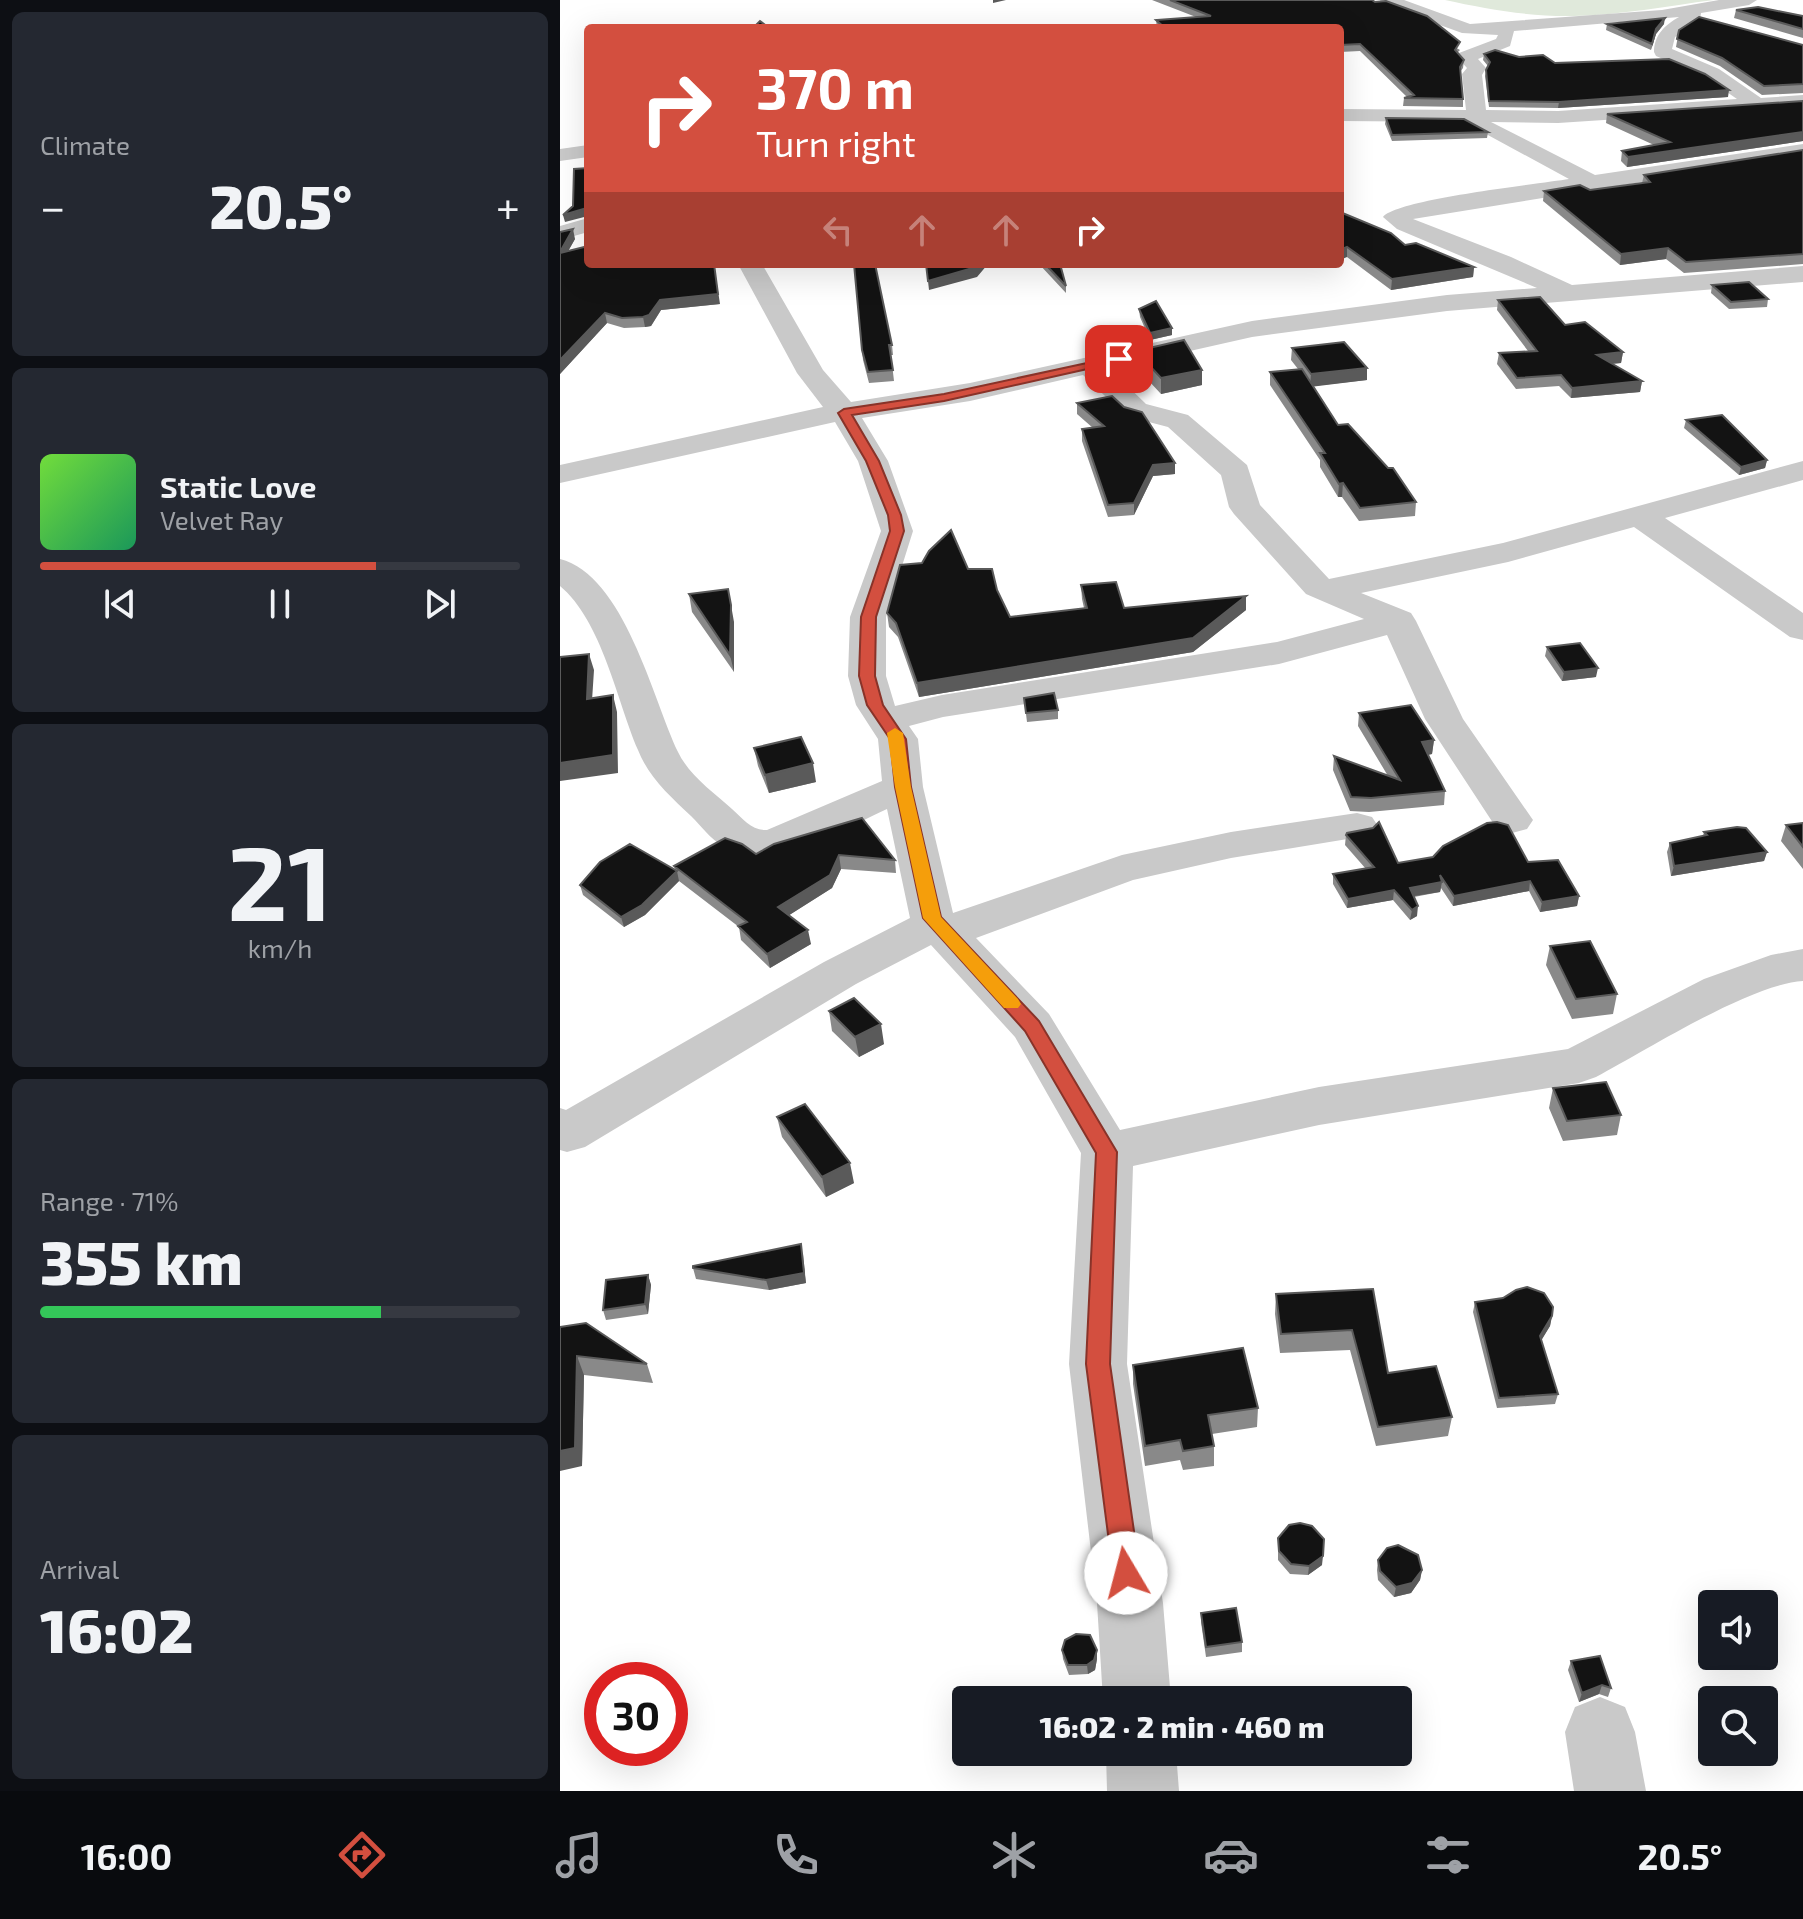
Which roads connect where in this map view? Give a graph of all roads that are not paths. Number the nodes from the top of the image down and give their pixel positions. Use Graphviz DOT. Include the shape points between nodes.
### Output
graph roads {
  1 [pos="1388,0"];
  2 [pos="1637,0"];
  3 [pos="1749,0"];
  4 [pos="1685,14"];
  5 [pos="1717,23"];
  6 [pos="1500,27"];
  7 [pos="1803,101"];
  8 [pos="1756,103"];
  9 [pos="1344,115"];
  10 [pos="1344,118"];
  11 [pos="1471,118"];
  12 [pos="1365,138"];
  13 [pos="1803,150"];
  14 [pos="584,152"];
  15 [pos="560,155"];
  16 [pos="1591,182"];
  17 [pos="584,226"];
  18 [pos="560,233"];
  19 [pos="752,268"];
  20 [pos="1803,274"];
  21 [pos="1571,294"];
  22 [pos="1090,366"];
  23 [pos="844,413"];
  24 [pos="1803,470"];
  25 [pos="560,474"];
  26 [pos="1641,517"];
  27 [pos="560,569"];
  28 [pos="1325,590"];
  29 [pos="1398,621"];
  30 [pos="1803,629"];
  31 [pos="887,720"];
  32 [pos="903,787"];
  33 [pos="1512,820"];
  34 [pos="1357,826"];
  35 [pos="941,928"];
  36 [pos="1803,965"];
  37 [pos="562,1132"];
  38 [pos="1107,1152"];
  39 [pos="1136,1686"];
  40 [pos="1142,1766"];
  41 [pos="1143,1791"];
  1 -- 6 [label="street" via="1468,29"];
  2 -- 4 [label="street"];
  3 -- 4 [label="street"];
  4 -- 5 [label="street"];
  4 -- 6 [label="street"];
  4 -- 8 [label="street" via="1669,31 1663,52 1712,73"];
  6 -- 11 [label="street" via="1507,33 1504,42 1466,57 1477,68 1472,74"];
  7 -- 8 [label="street"];
  8 -- 11 [label="street" via="1604,116"];
  9 -- 11 [label="street"];
  10 -- 12 [label="street"];
  11 -- 16 [label="street"];
  13 -- 16 [label="street"];
  14 -- 15 [label="street"];
  16 -- 21 [label="street" via="1395,217"];
  17 -- 18 [label="street"];
  19 -- 23 [label="street" via="811,373"];
  20 -- 21 [label="street"];
  21 -- 22 [label="street" via="1447,303 1252,329"];
  22 -- 23 [label="street"];
  22 -- 28 [label="street" via="1136,410 1178,421 1236,472 1245,507"];
  23 -- 25 [label="street"];
  23 -- 31 [label="street" via="873,461 897,531 866,637 871,694"];
  24 -- 26 [label="street"];
  26 -- 28 [label="street" via="1508,552"];
  26 -- 30 [label="street"];
  27 -- 32 [label="street" via="589,593 629,671 672,776 736,836 753,844 774,843"];
  28 -- 29 [label="street"];
  29 -- 31 [label="street" via="1279,653 942,706"];
  29 -- 33 [label="street" via="1444,719"];
  31 -- 32 [label="street" via="898,739"];
  32 -- 35 [label="street" via="932,918"];
  34 -- 35 [label="street" via="1122,869"];
  35 -- 37 [label="street" via="840,973"];
  35 -- 38 [label="street" via="1032,1026"];
  36 -- 38 [label="street" via="1721,990 1579,1065 1319,1106"];
  38 -- 39 [label="street" via="1098,1364"];
  40 -- 41 [label="street"];
}
